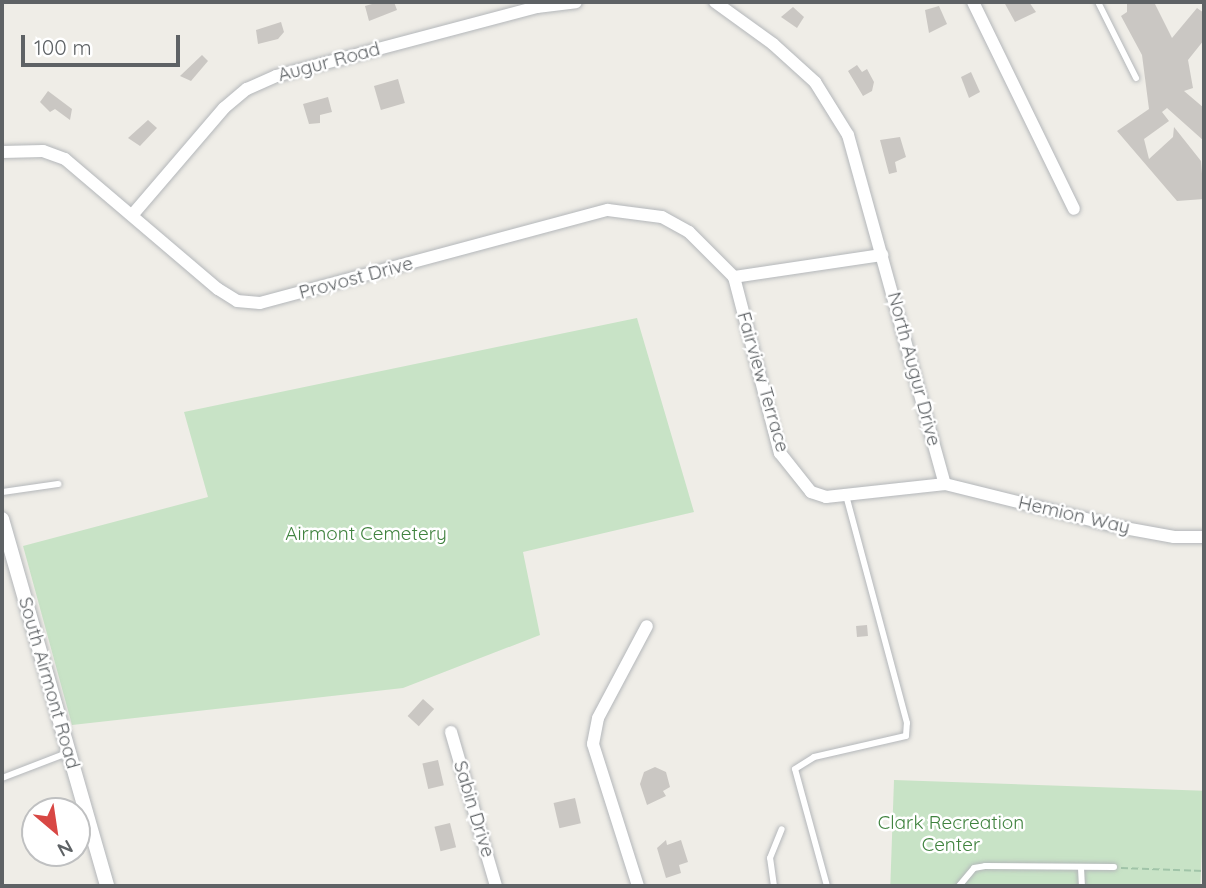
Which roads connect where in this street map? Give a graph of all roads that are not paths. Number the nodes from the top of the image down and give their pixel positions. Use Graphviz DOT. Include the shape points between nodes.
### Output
graph roads {
  1 [pos="576,2"];
  2 [pos="715,2"];
  3 [pos="973,2"];
  4 [pos="1098,2"];
  5 [pos="1136,78"];
  6 [pos="2,152"];
  7 [pos="1074,209"];
  8 [pos="134,213"];
  9 [pos="882,255"];
  10 [pos="733,277"];
  11 [pos="58,484"];
  12 [pos="945,484"];
  13 [pos="2,492"];
  14 [pos="846,495"];
  15 [pos="2,519"];
  16 [pos="1204,537"];
  17 [pos="647,626"];
  18 [pos="451,732"];
  19 [pos="69,752"];
  20 [pos="2,778"];
  21 [pos="782,829"];
  22 [pos="1114,867"];
  23 [pos="1081,868"];
  24 [pos="107,886"];
  25 [pos="496,886"];
  26 [pos="638,886"];
  27 [pos="774,886"];
  28 [pos="827,886"];
  29 [pos="959,886"];
  30 [pos="1082,886"];
  1 -- 8 [label="street, Augur Road" via="537,7 276,76 247,89 223,108"];
  2 -- 9 [label="street" via="815,82 848,135"];
  3 -- 7 [label="street"];
  4 -- 5 [label="lane"];
  6 -- 8 [label="street, Provost Drive" via="43,151 65,159"];
  8 -- 10 [label="street, Provost Drive" via="237,301 272,300 608,210 662,216 703,244"];
  9 -- 10 [label="street"];
  9 -- 12 [label="street, North Augur Drive"];
  10 -- 14 [label="street, Fairview Terrace" via="780,453 811,492 826,498"];
  11 -- 13 [label="lane"];
  12 -- 14 [label="street, Fairview Terrace"];
  12 -- 16 [label="street, Hemion Way" via="1119,527 1174,537"];
  14 -- 28 [label="lane" via="907,723 906,736 814,757 794,769"];
  15 -- 19 [label="street, South Airmont Road"];
  17 -- 26 [label="street" via="598,718 593,744"];
  18 -- 25 [label="street, Sabin Drive"];
  19 -- 20 [label="lane"];
  19 -- 24 [label="street, South Airmont Road"];
  21 -- 27 [label="lane" via="770,858"];
  22 -- 23 [label="lane"];
  23 -- 29 [label="lane" via="985,866 974,868"];
  23 -- 30 [label="lane"];
}
